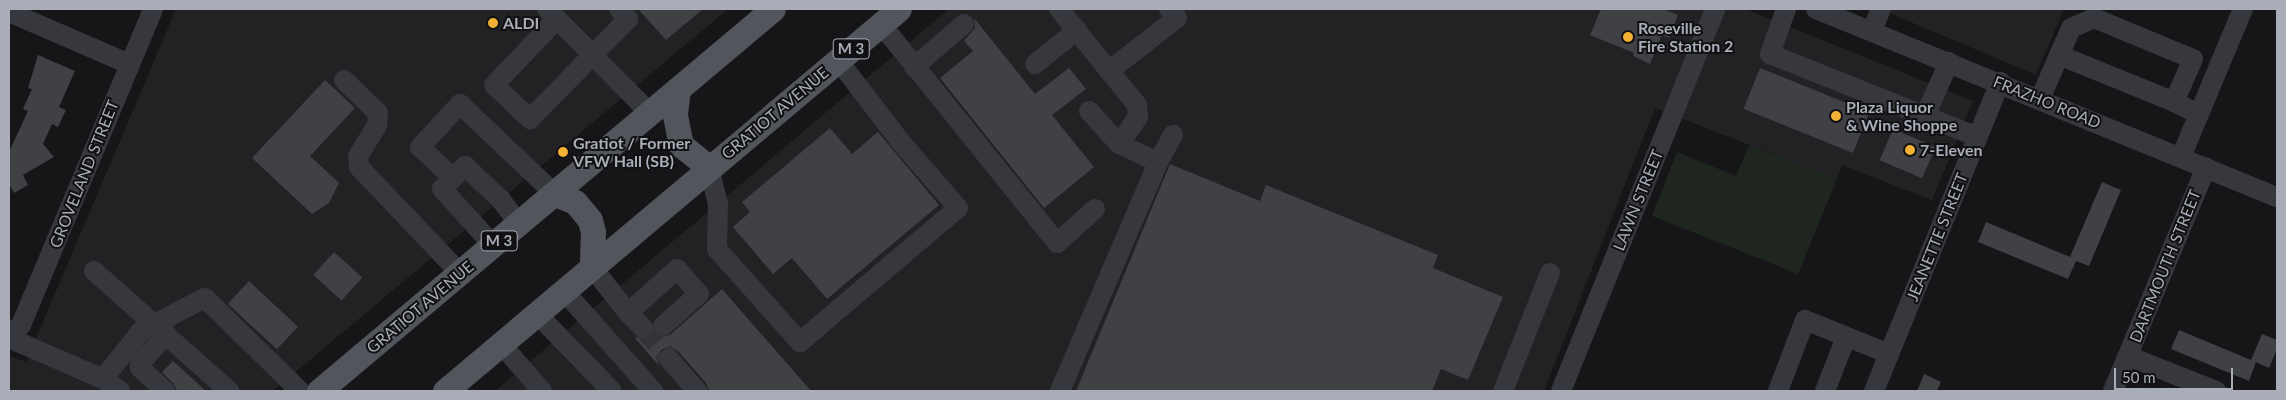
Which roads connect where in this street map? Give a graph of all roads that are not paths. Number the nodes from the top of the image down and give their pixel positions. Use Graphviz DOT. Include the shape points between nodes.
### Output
graph roads {
  1 [pos="152,9"];
  2 [pos="619,9"];
  3 [pos="1059,9"];
  4 [pos="1715,9"];
  5 [pos="1786,9"];
  6 [pos="1816,9"];
  7 [pos="1881,9"];
  8 [pos="2243,9"];
  9 [pos="1179,11"];
  10 [pos="761,13"];
  11 [pos="9,14"];
  12 [pos="552,14"];
  13 [pos="890,16"];
  14 [pos="964,24"];
  15 [pos="1077,30"];
  16 [pos="1872,32"];
  17 [pos="592,54"];
  18 [pos="2059,55"];
  19 [pos="838,60"];
  20 [pos="1949,62"];
  21 [pos="129,64"];
  22 [pos="1035,64"];
  23 [pos="914,67"];
  24 [pos="1109,71"];
  25 [pos="344,80"];
  26 [pos="2000,82"];
  27 [pos="678,89"];
  28 [pos="2040,99"];
  29 [pos="2174,102"];
  30 [pos="1089,110"];
  31 [pos="650,112"];
  32 [pos="2199,114"];
  33 [pos="1925,116"];
  34 [pos="1173,135"];
  35 [pos="1977,137"];
  36 [pos="1119,144"];
  37 [pos="2181,157"];
  38 [pos="1158,162"];
  39 [pos="709,168"];
  40 [pos="2206,168"];
  41 [pos="453,178"];
  42 [pos="555,194"];
  43 [pos="2277,196"];
  44 [pos="1095,209"];
  45 [pos="519,224"];
  46 [pos="493,245"];
  47 [pos="592,267"];
  48 [pos="94,271"];
  49 [pos="460,273"];
  50 [pos="1550,273"];
  51 [pos="564,291"];
  52 [pos="628,313"];
  53 [pos="537,314"];
  54 [pos="663,326"];
  55 [pos="643,328"];
  56 [pos="158,329"];
  57 [pos="9,336"];
  58 [pos="1846,337"];
  59 [pos="501,344"];
  60 [pos="1889,354"];
  61 [pos="2128,356"];
  62 [pos="669,359"];
  63 [pos="102,379"];
  64 [pos="120,391"];
  65 [pos="165,391"];
  66 [pos="230,391"];
  67 [pos="300,391"];
  68 [pos="319,391"];
  69 [pos="445,391"];
  70 [pos="542,391"];
  71 [pos="612,391"];
  72 [pos="654,391"];
  73 [pos="697,391"];
  74 [pos="1060,391"];
  75 [pos="1503,391"];
  76 [pos="1561,391"];
  77 [pos="1778,391"];
  78 [pos="1825,391"];
  79 [pos="1874,391"];
  80 [pos="2113,391"];
  81 [pos="2216,391"];
  1 -- 21 [label="street, GROVELAND STREET"];
  2 -- 17 [label="street" via="628,19"];
  3 -- 15 [label="street"];
  4 -- 76 [label="street, LAWN STREET"];
  5 -- 33 [label="street" via="1770,54"];
  6 -- 16 [label="street, FRAZHO ROAD"];
  7 -- 16 [label="street"];
  8 -- 32 [label="street"];
  9 -- 24 [label="street"];
  10 -- 27 [label="main road, GRATIOT AVENUE / M 3"];
  11 -- 21 [label="street"];
  12 -- 17 [label="street"];
  12 -- 17 [label="street" via="494,85 530,119"];
  13 -- 19 [label="main road, GRATIOT AVENUE / M 3"];
  13 -- 23 [label="street"];
  14 -- 23 [label="street"];
  15 -- 22 [label="street"];
  15 -- 24 [label="street"];
  16 -- 20 [label="street, FRAZHO ROAD"];
  17 -- 31 [label="street"];
  18 -- 28 [label="street"];
  18 -- 29 [label="street"];
  18 -- 29 [label="street" via="2071,28 2094,18 2193,59"];
  19 -- 39 [label="main road, GRATIOT AVENUE / M 3"];
  19 -- 39 [label="street" via="900,141 958,208 800,342 717,249 718,203"];
  20 -- 26 [label="street, FRAZHO ROAD"];
  20 -- 33 [label="street"];
  21 -- 57 [label="street, GROVELAND STREET" via="21,325"];
  23 -- 44 [label="street" via="1057,243"];
  24 -- 36 [label="street" via="1137,105 1138,117"];
  25 -- 49 [label="street" via="378,113 376,125 358,157 359,167"];
  26 -- 28 [label="street, FRAZHO ROAD"];
  26 -- 35 [label="street, JEANETTE STREET"];
  27 -- 31 [label="main road, GRATIOT AVENUE / M 3"];
  27 -- 39 [label="main road" via="675,115 681,145"];
  28 -- 37 [label="street, FRAZHO ROAD"];
  29 -- 32 [label="street"];
  30 -- 36 [label="street"];
  31 -- 42 [label="main road, GRATIOT AVENUE / M 3"];
  32 -- 37 [label="street"];
  33 -- 35 [label="street"];
  34 -- 38 [label="street"];
  35 -- 60 [label="street, JEANETTE STREET"];
  36 -- 38 [label="street"];
  37 -- 40 [label="street, FRAZHO ROAD"];
  38 -- 74 [label="street"];
  39 -- 47 [label="main road, GRATIOT AVENUE / M 3"];
  40 -- 43 [label="street, FRAZHO ROAD"];
  40 -- 61 [label="street, DARTMOUTH STREET"];
  41 -- 42 [label="street" via="420,147 460,104"];
  41 -- 45 [label="street" via="465,166 501,200"];
  41 -- 46 [label="street" via="442,189"];
  42 -- 45 [label="main road, GRATIOT AVENUE / M 3"];
  42 -- 47 [label="main road" via="575,202 590,220"];
  45 -- 46 [label="main road, GRATIOT AVENUE / M 3"];
  46 -- 49 [label="main road, GRATIOT AVENUE / M 3"];
  47 -- 51 [label="main road, GRATIOT AVENUE / M 3"];
  47 -- 52 [label="street"];
  48 -- 56 [label="street"];
  49 -- 68 [label="main road, GRATIOT AVENUE / M 3"];
  50 -- 75 [label="street"];
  51 -- 53 [label="main road, GRATIOT AVENUE / M 3"];
  51 -- 72 [label="street"];
  52 -- 54 [label="street" via="677,269 699,294"];
  52 -- 55 [label="street"];
  53 -- 59 [label="main road, GRATIOT AVENUE / M 3"];
  53 -- 71 [label="street"];
  56 -- 63 [label="street" via="116,358"];
  56 -- 65 [label="street" via="140,368"];
  56 -- 66 [label="street"];
  56 -- 67 [label="street" via="204,298"];
  57 -- 63 [label="street"];
  58 -- 60 [label="street"];
  58 -- 77 [label="street" via="1805,320"];
  58 -- 78 [label="street"];
  59 -- 69 [label="main road, GRATIOT AVENUE / M 3"];
  59 -- 70 [label="street"];
  60 -- 79 [label="street, JEANETTE STREET"];
  61 -- 80 [label="street, DARTMOUTH STREET"];
  61 -- 81 [label="street"];
  62 -- 73 [label="street"];
  63 -- 64 [label="street"];
}
